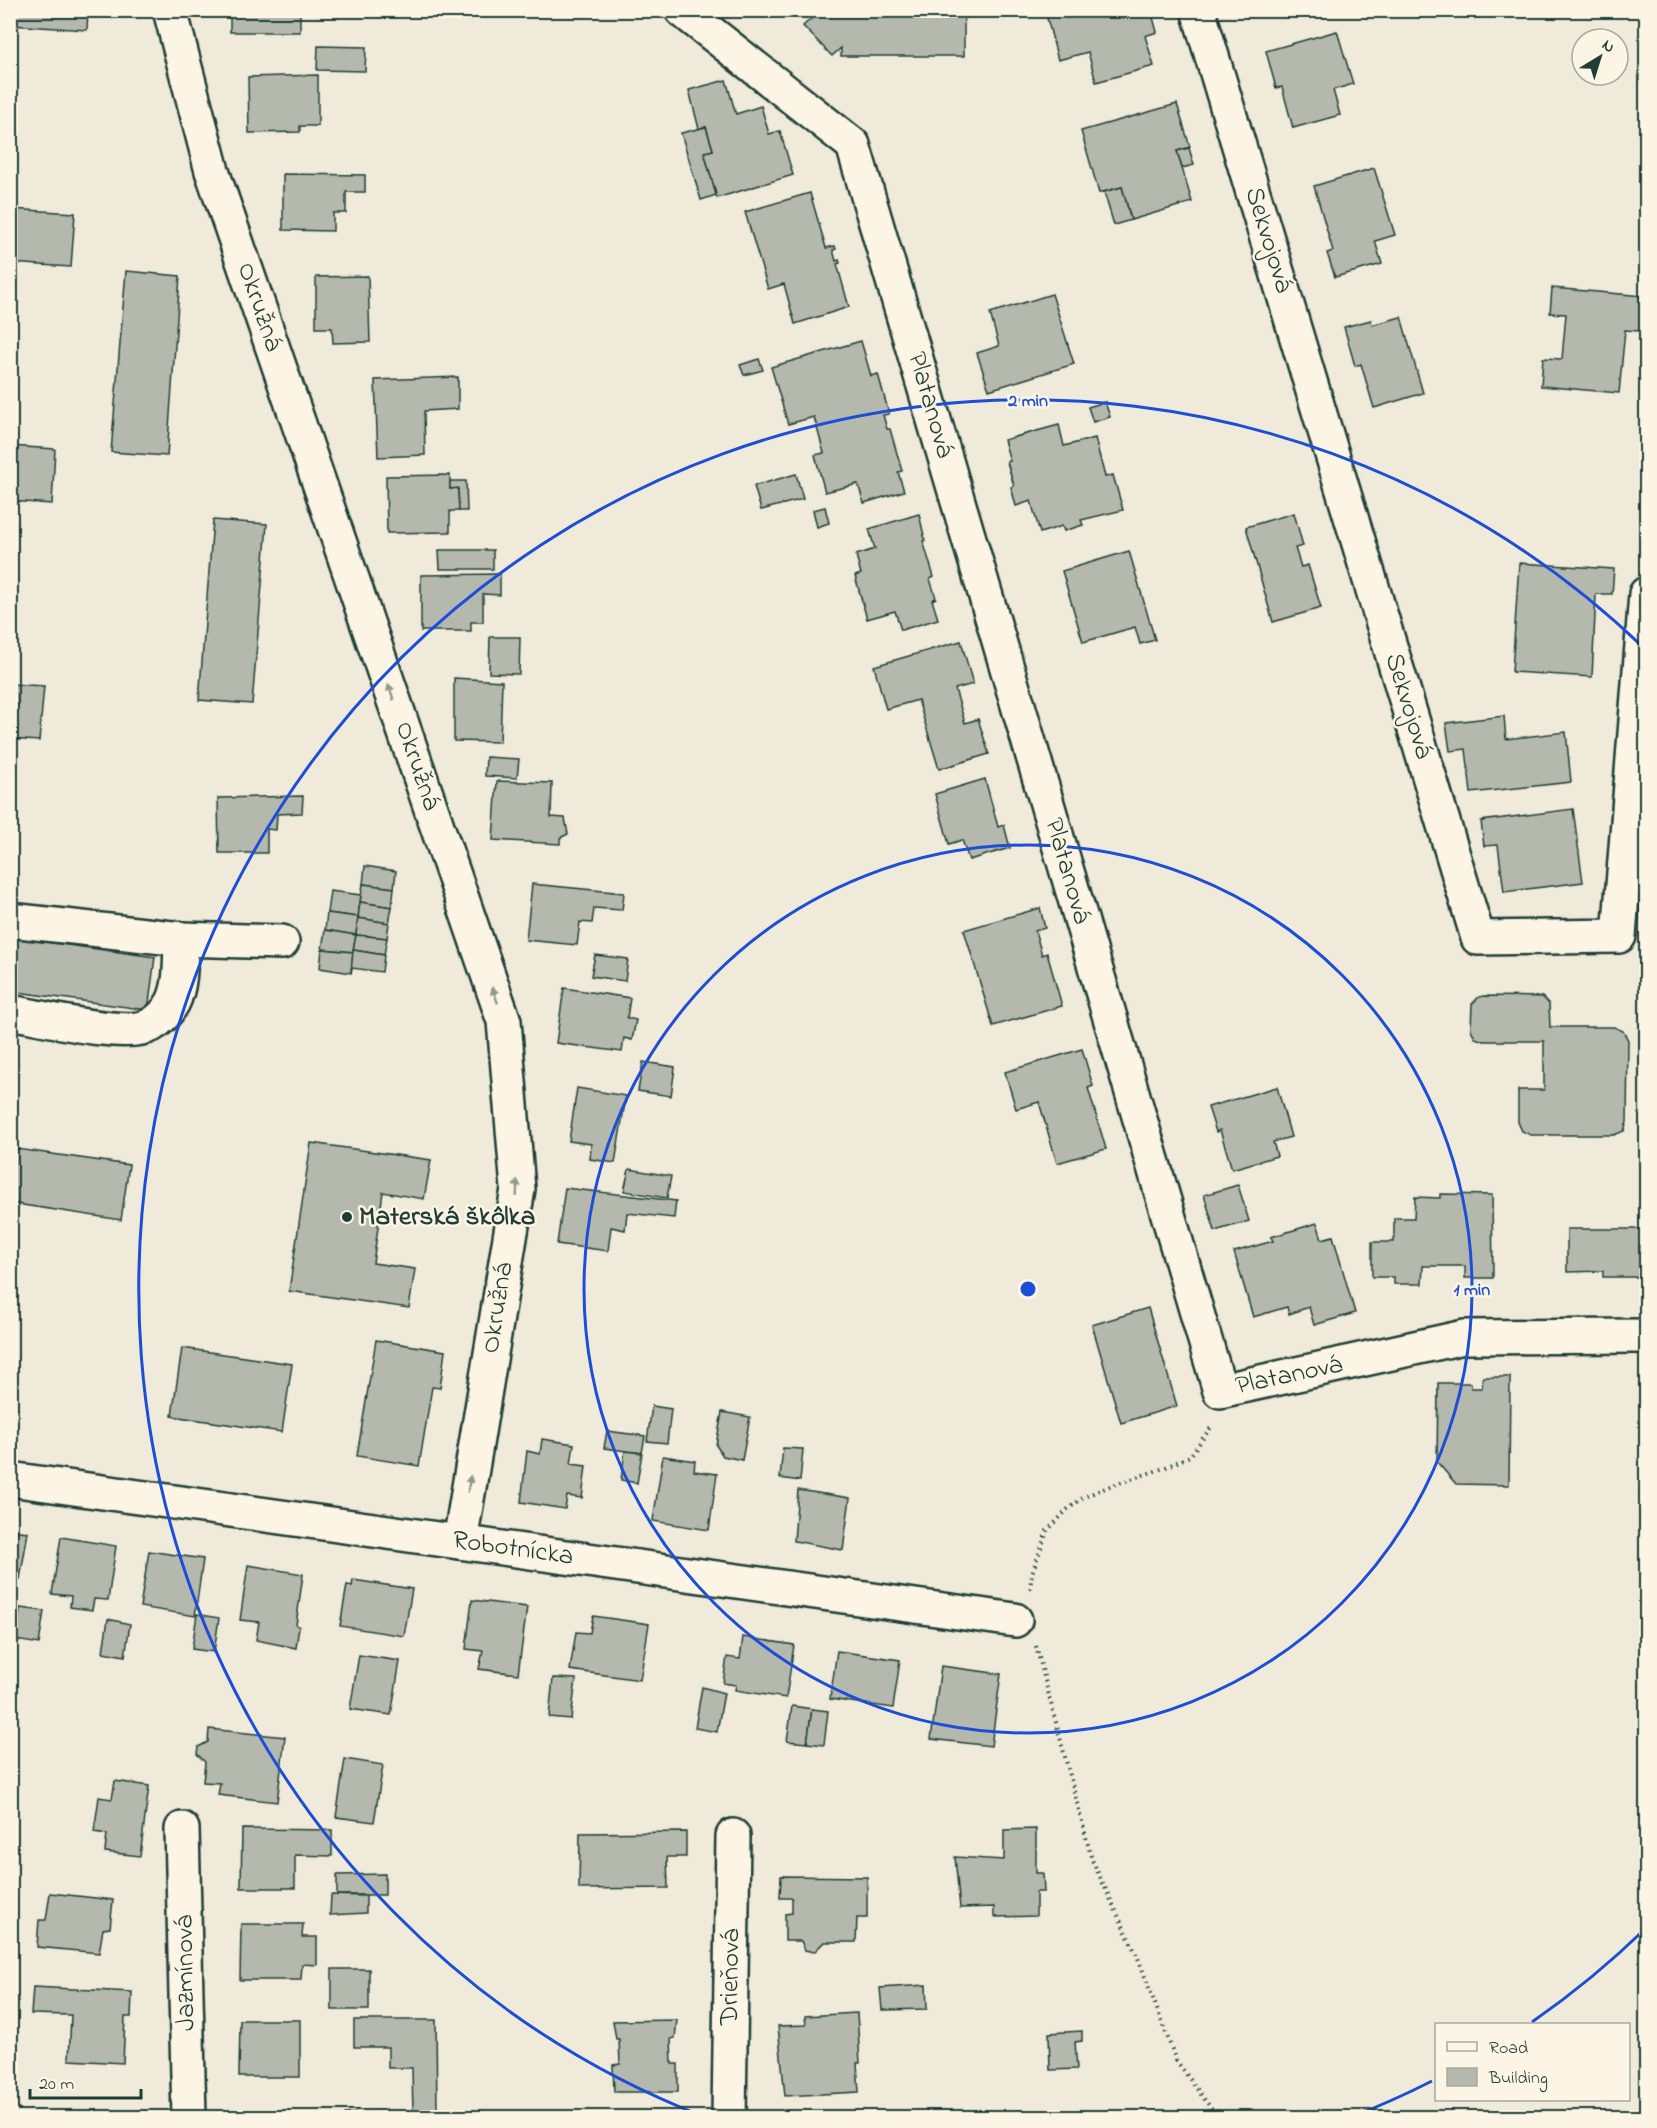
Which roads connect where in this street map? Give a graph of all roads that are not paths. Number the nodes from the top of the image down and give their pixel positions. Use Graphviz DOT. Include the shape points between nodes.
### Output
graph roads {
  1 [pos="170,10"];
  2 [pos="682,10"];
  3 [pos="1198,10"];
  4 [pos="1647,594"];
  5 [pos="10,920"];
  6 [pos="181,939"];
  7 [pos="282,942"];
  8 [pos="10,1012"];
  9 [pos="1647,1336"];
  10 [pos="10,1479"];
  11 [pos="460,1542"];
  12 [pos="1022,1619"];
  13 [pos="182,1829"];
  14 [pos="733,1836"];
  15 [pos="189,2118"];
  16 [pos="729,2118"];
  11 -- 1 [label="street, Okružná, one-way" via="518,1189 504,1021 212,171"];
  2 -- 9 [label="street, Platanová" via="853,146 1220,1391 1464,1337"];
  3 -- 4 [label="street, Sekvojová" via="1478,938 1619,936"];
  5 -- 6 [label="street"];
  6 -- 7 [label="street"];
  6 -- 8 [label="street" via="179,983 163,1016 149,1026 122,1031"];
  10 -- 11 [label="street, Robotnícka"];
  11 -- 12 [label="street, Robotnícka"];
  13 -- 15 [label="street, Jazmínová"];
  14 -- 16 [label="street, Drieňová"];
}
